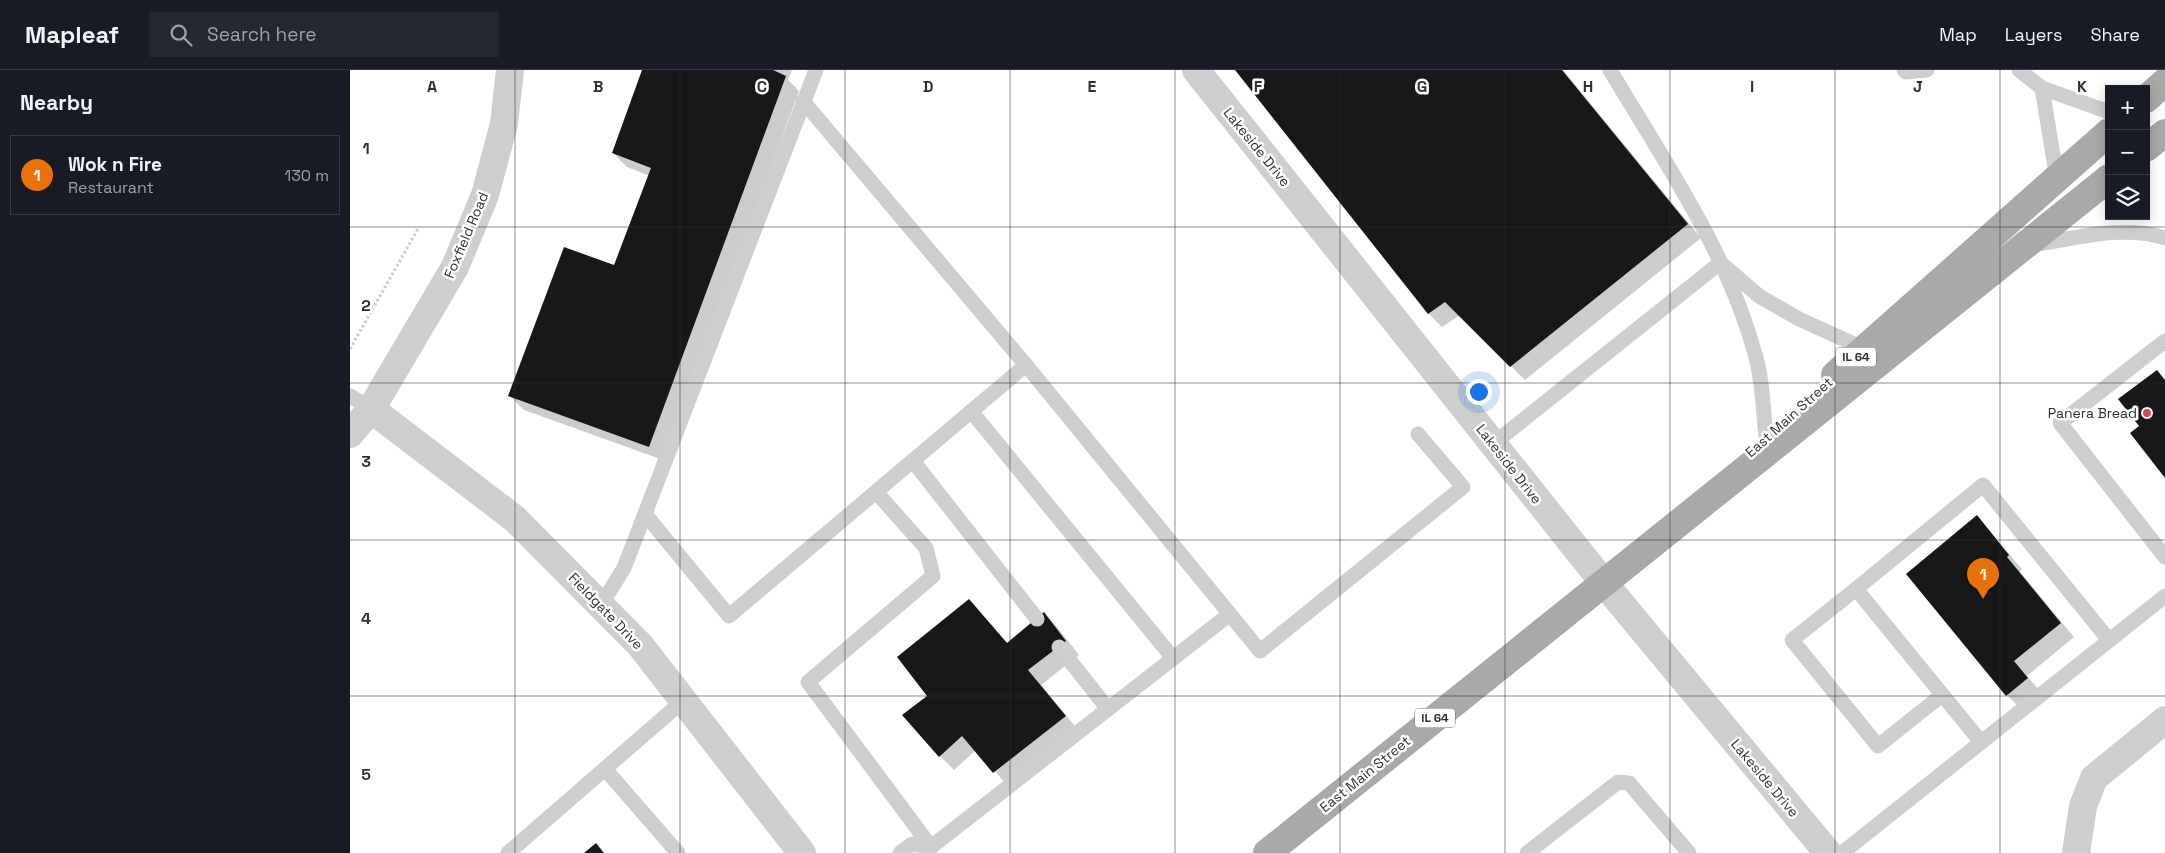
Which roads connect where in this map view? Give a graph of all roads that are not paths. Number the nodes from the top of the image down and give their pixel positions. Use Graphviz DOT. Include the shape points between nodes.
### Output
graph roads {
  1 [pos="510,70"];
  2 [pos="816,70"];
  3 [pos="1196,70"];
  4 [pos="1610,70"];
  5 [pos="1904,70"];
  6 [pos="1927,70"];
  7 [pos="2019,70"];
  8 [pos="2165,82"];
  9 [pos="2042,88"];
  10 [pos="2150,95"];
  11 [pos="803,100"];
  12 [pos="2105,111"];
  13 [pos="2165,132"];
  14 [pos="2105,136"];
  15 [pos="2150,145"];
  16 [pos="2057,179"];
  17 [pos="2105,181"];
  18 [pos="2165,238"];
  19 [pos="2027,245"];
  20 [pos="1720,262"];
  21 [pos="2165,341"];
  22 [pos="1865,349"];
  23 [pos="1026,365"];
  24 [pos="360,402"];
  25 [pos="971,411"];
  26 [pos="350,434"];
  27 [pos="1418,434"];
  28 [pos="1766,437"];
  29 [pos="1493,444"];
  30 [pos="913,461"];
  31 [pos="876,492"];
  32 [pos="645,514"];
  33 [pos="2165,557"];
  34 [pos="1603,582"];
  35 [pos="1856,589"];
  36 [pos="2165,596"];
  37 [pos="601,605"];
  38 [pos="1230,614"];
  39 [pos="1037,619"];
  40 [pos="2109,640"];
  41 [pos="1059,646"];
  42 [pos="1173,658"];
  43 [pos="1942,695"];
  44 [pos="684,700"];
  45 [pos="1108,709"];
  46 [pos="2165,720"];
  47 [pos="1981,742"];
  48 [pos="605,769"];
  49 [pos="929,850"];
  50 [pos="508,853"];
  51 [pos="678,853"];
  52 [pos="802,853"];
  53 [pos="900,853"];
  54 [pos="1268,853"];
  55 [pos="1527,853"];
  56 [pos="1689,853"];
  57 [pos="1828,853"];
  58 [pos="1842,853"];
  59 [pos="2076,853"];
  1 -- 24 [label="street, Foxfield Road" via="504,124 481,204 455,267"];
  2 -- 11 [label="lane"];
  3 -- 29 [label="street, Lakeside Drive"];
  4 -- 20 [label="lane"];
  5 -- 6 [label="lane"];
  7 -- 9 [label="lane"];
  8 -- 10 [label="main road"];
  9 -- 12 [label="lane"];
  9 -- 16 [label="lane"];
  11 -- 23 [label="lane"];
  11 -- 32 [label="lane"];
  13 -- 15 [label="main road"];
  14 -- 16 [label="main road, East Main Street / IL 64"];
  16 -- 22 [label="main road, East Main Street / IL 64"];
  17 -- 19 [label="main road, East Main Street / IL 64"];
  18 -- 19 [label="lane" via="2148,233 2118,232"];
  19 -- 34 [label="main road, East Main Street / IL 64"];
  20 -- 22 [label="lane" via="1760,296 1799,319"];
  20 -- 28 [label="lane" via="1740,307 1756,356"];
  20 -- 29 [label="lane"];
  21 -- 33 [label="lane" via="2060,423"];
  22 -- 28 [label="main road, East Main Street / IL 64"];
  23 -- 25 [label="lane"];
  23 -- 38 [label="lane"];
  24 -- 26 [label="street, Foxfield Road"];
  24 -- 37 [label="street, Fieldgate Drive" via="515,519"];
  25 -- 30 [label="lane"];
  25 -- 42 [label="lane"];
  27 -- 38 [label="lane" via="1463,488 1260,652"];
  28 -- 34 [label="main road, East Main Street / IL 64"];
  29 -- 34 [label="street, Lakeside Drive"];
  30 -- 31 [label="lane"];
  30 -- 39 [label="lane"];
  31 -- 32 [label="lane" via="729,616"];
  31 -- 49 [label="lane" via="926,548 933,576 808,682"];
  32 -- 37 [label="lane" via="624,568"];
  34 -- 54 [label="main road, East Main Street / IL 64"];
  34 -- 57 [label="street, Lakeside Drive"];
  35 -- 40 [label="lane" via="1983,485"];
  35 -- 43 [label="lane"];
  35 -- 43 [label="lane" via="1792,640 1810,663 1878,746"];
  36 -- 40 [label="lane"];
  37 -- 44 [label="street, Fieldgate Drive" via="640,645"];
  38 -- 42 [label="lane"];
  40 -- 47 [label="lane"];
  41 -- 45 [label="lane"];
  42 -- 45 [label="lane"];
  43 -- 47 [label="lane"];
  44 -- 48 [label="lane"];
  44 -- 52 [label="street, Fieldgate Drive"];
  45 -- 49 [label="lane"];
  46 -- 59 [label="street" via="2094,778 2082,806"];
  47 -- 58 [label="lane"];
  48 -- 50 [label="lane"];
  48 -- 51 [label="lane"];
  49 -- 53 [label="lane" via="912,844"];
  55 -- 56 [label="lane" via="1618,782 1629,783"];
}
